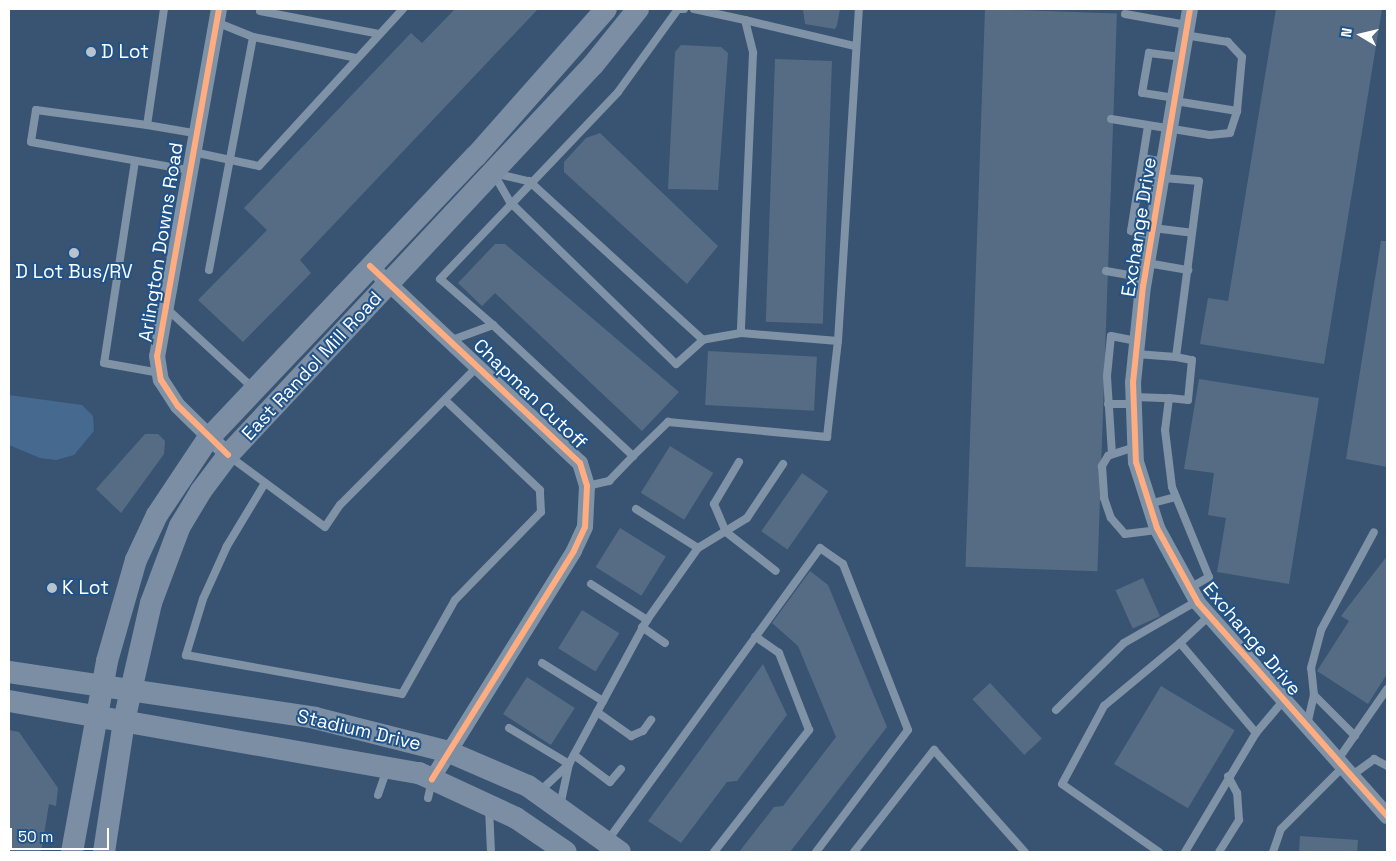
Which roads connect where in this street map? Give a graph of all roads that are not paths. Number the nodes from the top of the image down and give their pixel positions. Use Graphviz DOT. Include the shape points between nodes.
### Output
graph roads {
  1 [pos="164,9"];
  2 [pos="403,9"];
  3 [pos="606,9"];
  4 [pos="638,9"];
  5 [pos="684,9"];
  6 [pos="694,9"];
  7 [pos="860,9"];
  8 [pos="260,10"];
  9 [pos="1125,14"];
  10 [pos="218,15"];
  11 [pos="745,20"];
  12 [pos="1187,23"];
  13 [pos="379,34"];
  14 [pos="253,37"];
  15 [pos="854,46"];
  16 [pos="1182,57"];
  17 [pos="356,58"];
  18 [pos="1175,99"];
  19 [pos="1237,111"];
  20 [pos="1111,119"];
  21 [pos="147,125"];
  22 [pos="1148,126"];
  23 [pos="1170,129"];
  24 [pos="194,133"];
  25 [pos="191,152"];
  26 [pos="476,156"];
  27 [pos="1143,158"];
  28 [pos="135,161"];
  29 [pos="230,162"];
  30 [pos="188,170"];
  31 [pos="1163,170"];
  32 [pos="493,173"];
  33 [pos="529,181"];
  34 [pos="1137,195"];
  35 [pos="1158,199"];
  36 [pos="510,202"];
  37 [pos="1152,232"];
  38 [pos="1192,233"];
  39 [pos="370,266"];
  40 [pos="209,270"];
  41 [pos="1188,270"];
  42 [pos="1106,271"];
  43 [pos="1146,271"];
  44 [pos="390,283"];
  45 [pos="164,307"];
  46 [pos="494,325"];
  47 [pos="741,333"];
  48 [pos="452,340"];
  49 [pos="703,340"];
  50 [pos="838,341"];
  51 [pos="1137,347"];
  52 [pos="1176,357"];
  53 [pos="479,365"];
  54 [pos="160,373"];
  55 [pos="254,389"];
  56 [pos="1169,398"];
  57 [pos="445,400"];
  58 [pos="1133,400"];
  59 [pos="1108,404"];
  60 [pos="207,440"];
  61 [pos="1135,447"];
  62 [pos="1112,454"];
  63 [pos="228,455"];
  64 [pos="633,456"];
  65 [pos="739,462"];
  66 [pos="784,464"];
  67 [pos="265,483"];
  68 [pos="587,486"];
  69 [pos="1175,496"];
  70 [pos="1149,504"];
  71 [pos="636,509"];
  72 [pos="1158,530"];
  73 [pos="726,532"];
  74 [pos="1374,532"];
  75 [pos="698,548"];
  76 [pos="776,571"];
  77 [pos="591,584"];
  78 [pos="1194,594"];
  79 [pos="1209,616"];
  80 [pos="644,623"];
  81 [pos="755,636"];
  82 [pos="665,643"];
  83 [pos="1180,643"];
  84 [pos="542,662"];
  85 [pos="9,672"];
  86 [pos="101,687"];
  87 [pos="1387,690"];
  88 [pos="130,692"];
  89 [pos="1314,695"];
  90 [pos="9,701"];
  91 [pos="603,701"];
  92 [pos="1283,701"];
  93 [pos="1056,710"];
  94 [pos="597,712"];
  95 [pos="95,717"];
  96 [pos="651,720"];
  97 [pos="124,721"];
  98 [pos="1306,727"];
  99 [pos="509,728"];
  100 [pos="1256,733"];
  101 [pos="1355,736"];
  102 [pos="449,752"];
  103 [pos="574,755"];
  104 [pos="569,764"];
  105 [pos="388,765"];
  106 [pos="1387,766"];
  107 [pos="1344,768"];
  108 [pos="621,769"];
  109 [pos="1228,776"];
  110 [pos="430,788"];
  111 [pos="538,793"];
  112 [pos="378,795"];
  113 [pos="489,804"];
  114 [pos="560,808"];
  115 [pos="1387,816"];
  116 [pos="614,847"];
  117 [pos="72,852"];
  118 [pos="104,852"];
  119 [pos="491,852"];
  120 [pos="566,852"];
  121 [pos="714,852"];
  122 [pos="816,852"];
  123 [pos="854,852"];
  124 [pos="1024,852"];
  125 [pos="1159,852"];
  126 [pos="1185,852"];
  127 [pos="1219,852"];
  128 [pos="1273,852"];
  1 -- 21 [label="lane"];
  2 -- 13 [label="lane"];
  3 -- 26 [label="main road, East Randol Mill Road"];
  4 -- 32 [label="main road, East Randol Mill Road"];
  5 -- 33 [label="lane" via="678,10 618,92"];
  6 -- 11 [label="lane"];
  7 -- 15 [label="lane"];
  8 -- 13 [label="lane"];
  9 -- 12 [label="lane"];
  10 -- 14 [label="lane"];
  10 -- 24 [label="street, Arlington Downs Road"];
  11 -- 15 [label="lane"];
  11 -- 47 [label="lane" via="753,53"];
  12 -- 16 [label="street, Exchange Drive"];
  12 -- 19 [label="lane" via="1237,47 1243,71"];
  13 -- 17 [label="lane"];
  14 -- 17 [label="lane"];
  14 -- 29 [label="lane"];
  15 -- 50 [label="lane"];
  16 -- 18 [label="street, Exchange Drive"];
  16 -- 18 [label="lane" via="1149,53 1142,93"];
  17 -- 29 [label="lane" via="259,166"];
  18 -- 19 [label="lane"];
  18 -- 23 [label="street, Exchange Drive"];
  19 -- 23 [label="lane" via="1230,133 1221,136"];
  20 -- 22 [label="lane"];
  21 -- 24 [label="lane"];
  21 -- 28 [label="lane" via="36,110 31,142"];
  22 -- 23 [label="lane"];
  22 -- 27 [label="lane"];
  23 -- 31 [label="street, Exchange Drive"];
  24 -- 25 [label="street, Arlington Downs Road"];
  25 -- 29 [label="lane"];
  25 -- 30 [label="street, Arlington Downs Road"];
  26 -- 32 [label="lane"];
  26 -- 39 [label="main road, East Randol Mill Road"];
  27 -- 31 [label="lane"];
  27 -- 34 [label="lane"];
  28 -- 30 [label="lane"];
  28 -- 54 [label="lane" via="104,363"];
  29 -- 40 [label="lane"];
  30 -- 45 [label="street, Arlington Downs Road"];
  31 -- 35 [label="street, Exchange Drive"];
  31 -- 38 [label="lane" via="1200,181"];
  32 -- 33 [label="lane"];
  32 -- 36 [label="lane"];
  32 -- 44 [label="main road, East Randol Mill Road"];
  33 -- 36 [label="lane"];
  33 -- 49 [label="lane"];
  34 -- 35 [label="lane"];
  34 -- 37 [label="lane" via="1131,231"];
  35 -- 37 [label="street, Exchange Drive"];
  36 -- 46 [label="lane" via="440,279"];
  36 -- 49 [label="lane" via="676,364"];
  37 -- 38 [label="lane"];
  37 -- 43 [label="street, Exchange Drive"];
  38 -- 41 [label="lane"];
  39 -- 44 [label="street, Chapman Cutoff"];
  39 -- 55 [label="main road, East Randol Mill Road"];
  41 -- 43 [label="lane"];
  41 -- 52 [label="lane"];
  42 -- 43 [label="lane"];
  43 -- 51 [label="street, Exchange Drive"];
  44 -- 48 [label="street, Chapman Cutoff"];
  44 -- 63 [label="main road, East Randol Mill Road"];
  45 -- 54 [label="street, Arlington Downs Road" via="157,356"];
  45 -- 55 [label="lane"];
  46 -- 48 [label="lane"];
  46 -- 64 [label="lane"];
  47 -- 49 [label="lane"];
  47 -- 50 [label="lane"];
  48 -- 53 [label="street, Chapman Cutoff"];
  50 -- 64 [label="lane" via="828,437 668,422"];
  51 -- 52 [label="lane"];
  51 -- 58 [label="street, Exchange Drive"];
  51 -- 59 [label="lane" via="1111,336"];
  52 -- 56 [label="lane" via="1192,360 1188,400"];
  53 -- 57 [label="lane"];
  53 -- 68 [label="street, Chapman Cutoff" via="580,463"];
  54 -- 60 [label="street, Arlington Downs Road" via="178,406"];
  55 -- 60 [label="main road, East Randol Mill Road"];
  56 -- 58 [label="lane"];
  56 -- 69 [label="lane" via="1165,430"];
  57 -- 67 [label="lane" via="340,505 325,527"];
  57 -- 67 [label="lane" via="540,490 541,512 455,600 402,694 186,655 203,598"];
  58 -- 59 [label="lane"];
  58 -- 61 [label="street, Exchange Drive"];
  59 -- 62 [label="lane"];
  60 -- 63 [label="street, Arlington Downs Road"];
  60 -- 86 [label="main road, East Randol Mill Road" via="157,515 136,560"];
  61 -- 62 [label="lane"];
  61 -- 70 [label="street, Exchange Drive"];
  62 -- 72 [label="lane" via="1102,466 1101,479 1116,528 1136,536"];
  63 -- 67 [label="lane"];
  63 -- 88 [label="main road, East Randol Mill Road" via="180,526 164,563"];
  64 -- 68 [label="lane" via="609,482"];
  65 -- 73 [label="lane" via="714,504"];
  66 -- 73 [label="lane" via="747,518"];
  68 -- 102 [label="street, Chapman Cutoff" via="586,527 574,551"];
  69 -- 70 [label="lane"];
  69 -- 78 [label="lane" via="1209,577"];
  70 -- 72 [label="street, Exchange Drive"];
  71 -- 75 [label="lane"];
  72 -- 78 [label="street, Exchange Drive"];
  73 -- 75 [label="lane"];
  73 -- 76 [label="lane"];
  74 -- 89 [label="lane" via="1321,630 1311,668"];
  75 -- 80 [label="lane"];
  77 -- 80 [label="lane"];
  78 -- 79 [label="street, Exchange Drive"];
  78 -- 93 [label="lane" via="1124,643"];
  79 -- 83 [label="lane"];
  79 -- 92 [label="street, Exchange Drive"];
  80 -- 82 [label="lane"];
  80 -- 91 [label="lane"];
  81 -- 116 [label="lane"];
  81 -- 121 [label="lane" via="779,653 810,730"];
  81 -- 122 [label="lane" via="820,548 843,564 908,730"];
  83 -- 100 [label="lane"];
  83 -- 125 [label="lane" via="1104,706 1062,784"];
  84 -- 91 [label="lane"];
  85 -- 86 [label="main road, Stadium Drive"];
  86 -- 88 [label="main road, Stadium Drive"];
  86 -- 95 [label="main road, East Randol Mill Road"];
  87 -- 101 [label="lane"];
  88 -- 97 [label="main road, East Randol Mill Road"];
  88 -- 102 [label="main road, Stadium Drive" via="315,718"];
  89 -- 98 [label="lane"];
  89 -- 101 [label="lane"];
  90 -- 95 [label="main road, Stadium Drive"];
  91 -- 94 [label="lane"];
  92 -- 98 [label="street, Exchange Drive"];
  92 -- 100 [label="lane"];
  94 -- 96 [label="lane" via="631,736 643,731"];
  94 -- 103 [label="lane"];
  95 -- 97 [label="main road, Stadium Drive"];
  95 -- 117 [label="main road, East Randol Mill Road"];
  97 -- 105 [label="main road, Stadium Drive"];
  97 -- 118 [label="main road, East Randol Mill Road"];
  98 -- 107 [label="street, Exchange Drive"];
  99 -- 104 [label="lane"];
  100 -- 109 [label="lane"];
  101 -- 107 [label="lane"];
  102 -- 110 [label="street, Chapman Cutoff"];
  102 -- 111 [label="main road, Stadium Drive" via="485,764"];
  103 -- 104 [label="lane"];
  103 -- 108 [label="lane" via="610,782"];
  104 -- 111 [label="lane"];
  104 -- 114 [label="lane"];
  105 -- 110 [label="main road, Stadium Drive"];
  105 -- 112 [label="lane"];
  106 -- 107 [label="lane" via="1374,759"];
  107 -- 115 [label="street, Exchange Drive"];
  107 -- 128 [label="lane" via="1282,829"];
  109 -- 126 [label="lane"];
  109 -- 127 [label="lane" via="1237,793 1239,820"];
  110 -- 113 [label="main road, Stadium Drive"];
  111 -- 114 [label="main road, Stadium Drive"];
  113 -- 119 [label="lane"];
  113 -- 120 [label="main road, Stadium Drive"];
  114 -- 116 [label="main road, Stadium Drive"];
  123 -- 124 [label="lane" via="934,750"];
}
